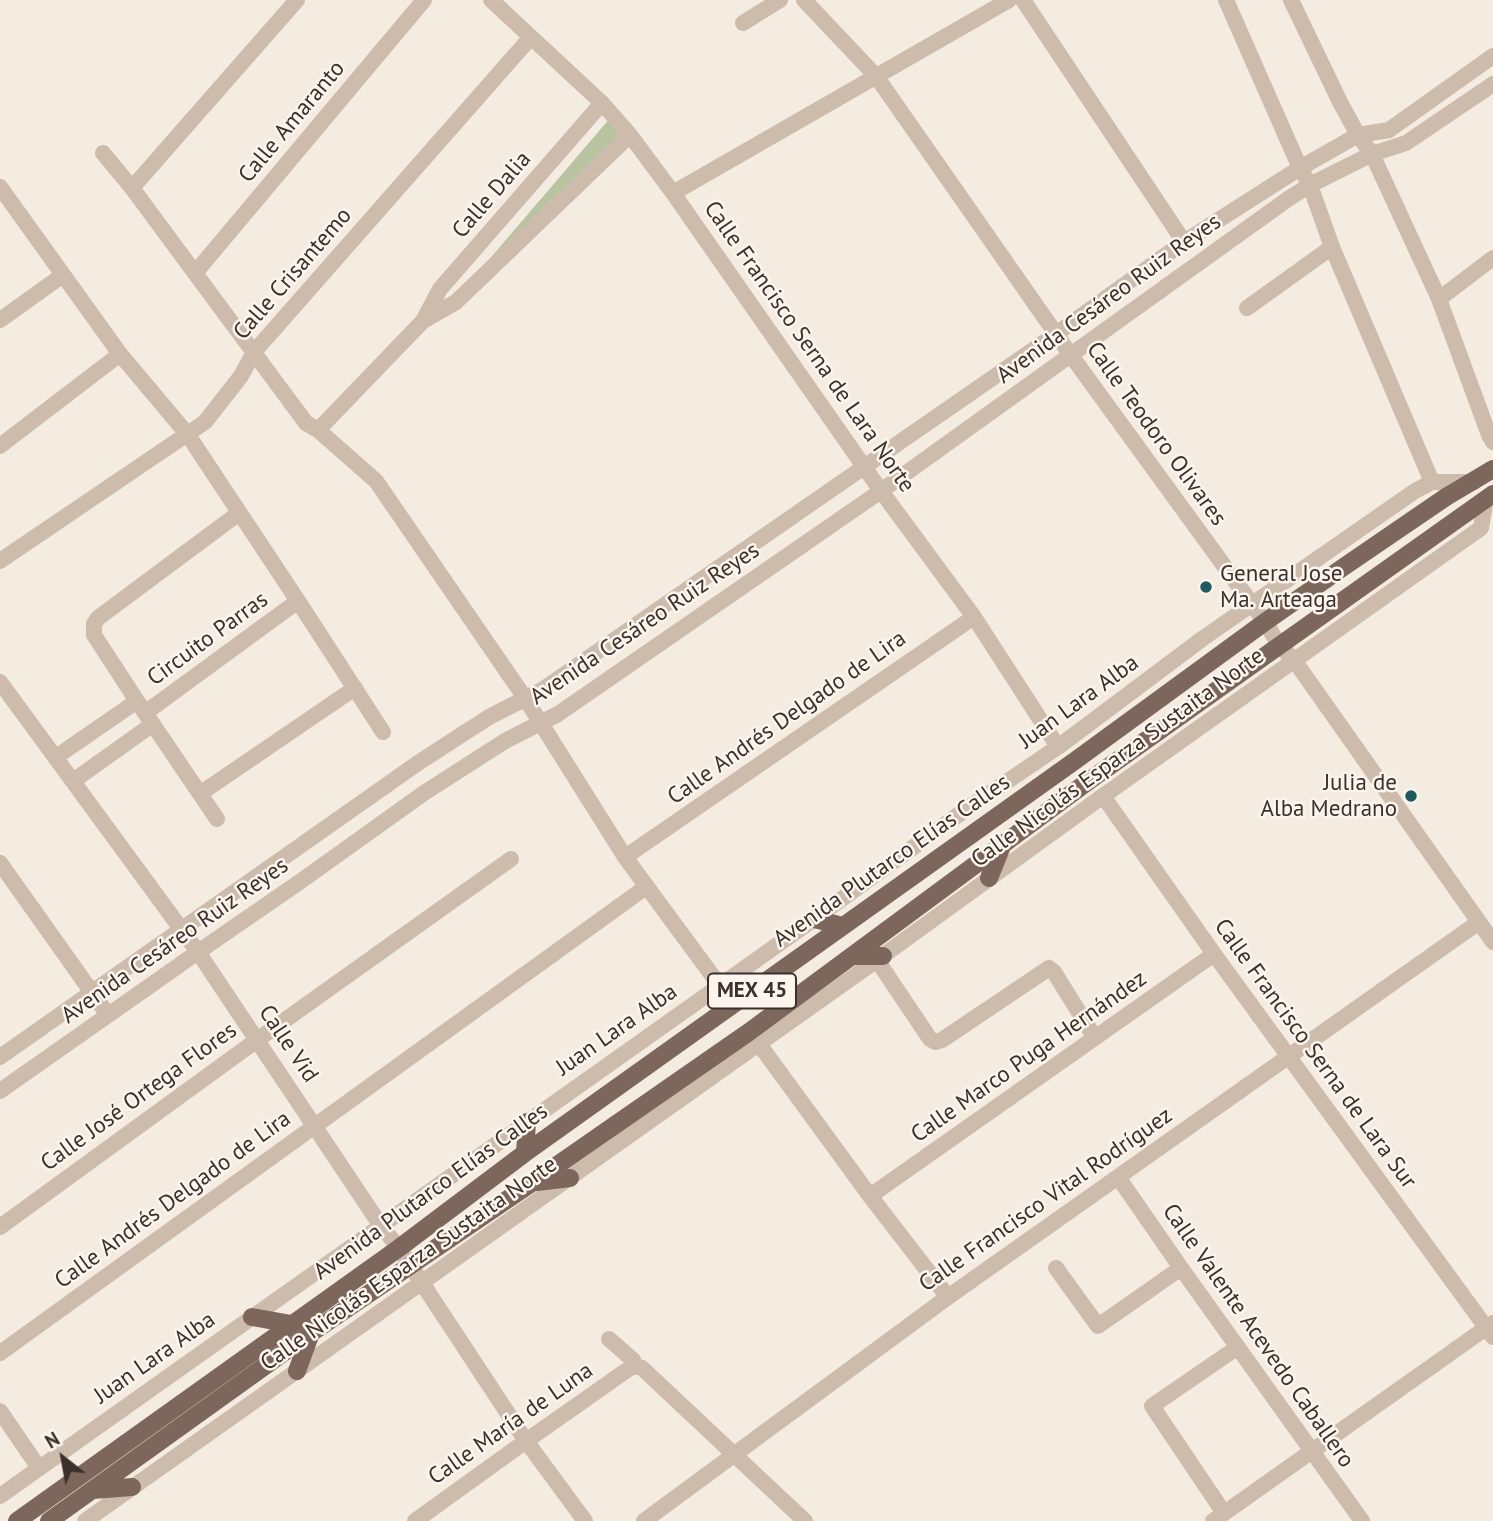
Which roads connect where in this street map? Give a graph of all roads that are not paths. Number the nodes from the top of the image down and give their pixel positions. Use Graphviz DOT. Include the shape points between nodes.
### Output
graph roads {
  1 [pos="297,0"];
  2 [pos="424,0"];
  3 [pos="780,0"];
  4 [pos="804,0"];
  5 [pos="1009,0"];
  6 [pos="1023,0"];
  7 [pos="1226,0"];
  8 [pos="1291,0"];
  9 [pos="496,2"];
  10 [pos="743,23"];
  11 [pos="531,37"];
  12 [pos="1493,57"];
  13 [pos="876,76"];
  14 [pos="1493,84"];
  15 [pos="602,103"];
  16 [pos="630,135"];
  17 [pos="1358,135"];
  18 [pos="103,153"];
  19 [pos="1372,154"];
  20 [pos="1300,168"];
  21 [pos="1310,185"];
  22 [pos="132,188"];
  23 [pos="1,191"];
  24 [pos="673,193"];
  25 [pos="1184,242"];
  26 [pos="1332,247"];
  27 [pos="1493,258"];
  28 [pos="195,273"];
  29 [pos="63,275"];
  30 [pos="1439,299"];
  31 [pos="1247,309"];
  32 [pos="0,320"];
  33 [pos="423,321"];
  34 [pos="1056,334"];
  35 [pos="254,352"];
  36 [pos="120,354"];
  37 [pos="1070,354"];
  38 [pos="318,430"];
  39 [pos="188,435"];
  40 [pos="1493,442"];
  41 [pos="0,446"];
  42 [pos="865,467"];
  43 [pos="1493,469"];
  44 [pos="1432,482"];
  45 [pos="1474,482"];
  46 [pos="881,491"];
  47 [pos="1490,496"];
  48 [pos="239,513"];
  49 [pos="0,561"];
  50 [pos="299,601"];
  51 [pos="1251,606"];
  52 [pos="974,617"];
  53 [pos="1265,622"];
  54 [pos="1280,646"];
  55 [pos="1294,660"];
  56 [pos="0,682"];
  57 [pos="355,688"];
  58 [pos="525,698"];
  59 [pos="145,713"];
  60 [pos="541,723"];
  61 [pos="383,732"];
  62 [pos="1058,747"];
  63 [pos="56,757"];
  64 [pos="74,781"];
  65 [pos="201,793"];
  66 [pos="1103,796"];
  67 [pos="965,810"];
  68 [pos="217,819"];
  69 [pos="979,829"];
  70 [pos="1002,846"];
  71 [pos="625,857"];
  72 [pos="511,859"];
  73 [pos="0,863"];
  74 [pos="989,878"];
  75 [pos="646,887"];
  76 [pos="814,919"];
  77 [pos="1479,922"];
  78 [pos="843,926"];
  79 [pos="182,930"];
  80 [pos="1493,942"];
  81 [pos="198,951"];
  82 [pos="1214,954"];
  83 [pos="853,956"];
  84 [pos="880,958"];
  85 [pos="720,986"];
  86 [pos="91,992"];
  87 [pos="108,1015"];
  88 [pos="1095,1038"];
  89 [pos="257,1040"];
  90 [pos="759,1044"];
  91 [pos="0,1057"];
  92 [pos="1288,1057"];
  93 [pos="0,1091"];
  94 [pos="527,1122"];
  95 [pos="316,1126"];
  96 [pos="525,1153"];
  97 [pos="1118,1177"];
  98 [pos="570,1178"];
  99 [pos="533,1182"];
  100 [pos="870,1196"];
  101 [pos="381,1226"];
  102 [pos="0,1227"];
  103 [pos="399,1248"];
  104 [pos="410,1265"];
  105 [pos="1056,1268"];
  106 [pos="1181,1268"];
  107 [pos="421,1283"];
  108 [pos="947,1297"];
  109 [pos="252,1317"];
  110 [pos="291,1324"];
  111 [pos="1491,1329"];
  112 [pos="312,1333"];
  113 [pos="609,1339"];
  114 [pos="1238,1347"];
  115 [pos="0,1353"];
  116 [pos="635,1366"];
  117 [pos="297,1371"];
  118 [pos="0,1411"];
  119 [pos="526,1441"];
  120 [pos="1312,1451"];
  121 [pos="734,1454"];
  122 [pos="39,1468"];
  123 [pos="132,1487"];
  124 [pos="93,1490"];
  125 [pos="0,1496"];
  126 [pos="1219,1517"];
  127 [pos="17,1521"];
  128 [pos="49,1521"];
  129 [pos="85,1521"];
  130 [pos="415,1521"];
  131 [pos="585,1521"];
  132 [pos="644,1521"];
  133 [pos="805,1521"];
  134 [pos="1362,1521"];
  1 -- 22 [label="street"];
  2 -- 28 [label="street, Calle Amaranto"];
  3 -- 10 [label="street"];
  4 -- 13 [label="street, Calle Teodoro Olivares"];
  5 -- 13 [label="street"];
  6 -- 25 [label="street"];
  7 -- 20 [label="street"];
  8 -- 17 [label="street"];
  9 -- 11 [label="street, Calle Francisco Serna de Lara Norte"];
  11 -- 15 [label="street, Calle Francisco Serna de Lara Norte"];
  11 -- 35 [label="street, Calle Crisantemo"];
  12 -- 17 [label="street, Avenida Cesáreo Ruiz Reyes" via="1389,130"];
  13 -- 24 [label="street"];
  13 -- 34 [label="street, Calle Teodoro Olivares"];
  14 -- 19 [label="street, Avenida Cesáreo Ruiz Reyes" via="1406,144"];
  15 -- 16 [label="street, Calle Francisco Serna de Lara Norte"];
  15 -- 33 [label="street, Calle Dalia" via="440,289"];
  16 -- 24 [label="street, Calle Francisco Serna de Lara Norte"];
  16 -- 33 [label="street, Calle Dalia" via="456,302"];
  17 -- 19 [label="street"];
  17 -- 20 [label="street, Avenida Cesáreo Ruiz Reyes"];
  18 -- 22 [label="street"];
  19 -- 21 [label="street, Avenida Cesáreo Ruiz Reyes"];
  19 -- 30 [label="street"];
  20 -- 21 [label="street"];
  20 -- 25 [label="street, Avenida Cesáreo Ruiz Reyes"];
  21 -- 26 [label="street"];
  21 -- 37 [label="street, Avenida Cesáreo Ruiz Reyes"];
  22 -- 28 [label="street"];
  23 -- 29 [label="street, Circuito Parras"];
  24 -- 42 [label="street, Calle Francisco Serna de Lara Norte"];
  25 -- 34 [label="street, Avenida Cesáreo Ruiz Reyes"];
  26 -- 31 [label="street"];
  26 -- 44 [label="street"];
  27 -- 30 [label="street"];
  28 -- 35 [label="street"];
  29 -- 32 [label="street"];
  29 -- 36 [label="street, Circuito Parras"];
  30 -- 40 [label="street"];
  33 -- 38 [label="street, Calle Dalia"];
  34 -- 37 [label="street, Calle Teodoro Olivares"];
  34 -- 42 [label="street, Avenida Cesáreo Ruiz Reyes"];
  35 -- 38 [label="street" via="306,423"];
  35 -- 39 [label="street, Calle Crisantemo" via="228,394"];
  36 -- 39 [label="street, Circuito Parras"];
  36 -- 41 [label="street"];
  37 -- 46 [label="street, Avenida Cesáreo Ruiz Reyes"];
  37 -- 51 [label="street, Calle Teodoro Olivares"];
  38 -- 58 [label="street" via="376,481"];
  39 -- 48 [label="street, Circuito Parras"];
  39 -- 49 [label="street, Calle Crisantemo"];
  42 -- 46 [label="street, Calle Francisco Serna de Lara Norte"];
  42 -- 58 [label="street, Avenida Cesáreo Ruiz Reyes"];
  43 -- 45 [label="main road, Avenida Plutarco Elías Calles / MEX 45"];
  44 -- 45 [label="street"];
  44 -- 51 [label="street, Juan Lara Alba"];
  45 -- 53 [label="main road, Avenida Plutarco Elías Calles / MEX 45"];
  46 -- 52 [label="street, Calle Francisco Serna de Lara Norte"];
  46 -- 60 [label="street, Avenida Cesáreo Ruiz Reyes"];
  47 -- 54 [label="main road, Avenida Plutarco Elías Calles / MEX 45"];
  47 -- 55 [label="street, Calle Nicolás Esparza Sustaita Norte" via="1481,528"];
  48 -- 50 [label="street, Circuito Parras"];
  48 -- 59 [label="street, Circuito Parras" via="96,621 94,635"];
  50 -- 57 [label="street, Circuito Parras"];
  50 -- 59 [label="street, Circuito Parras"];
  51 -- 53 [label="street, Calle Teodoro Olivares"];
  51 -- 62 [label="street, Juan Lara Alba"];
  52 -- 62 [label="street, Calle Francisco Serna de Lara Norte"];
  52 -- 71 [label="street, Calle Andrés Delgado de Lira"];
  53 -- 54 [label="street, Calle Teodoro Olivares"];
  53 -- 69 [label="main road, Avenida Plutarco Elías Calles / MEX 45"];
  54 -- 55 [label="street, Calle Teodoro Olivares"];
  54 -- 70 [label="main road, Avenida Plutarco Elías Calles / MEX 45"];
  55 -- 66 [label="street, Calle Nicolás Esparza Sustaita Norte"];
  55 -- 77 [label="street, Calle Teodoro Olivares"];
  56 -- 63 [label="street, Calle Vid"];
  57 -- 61 [label="street, Circuito Parras"];
  57 -- 65 [label="street"];
  58 -- 60 [label="street"];
  58 -- 79 [label="street, Avenida Cesáreo Ruiz Reyes" via="418,763"];
  59 -- 63 [label="street, Circuito Parras"];
  59 -- 64 [label="street, Circuito Parras"];
  59 -- 65 [label="street, Circuito Parras"];
  60 -- 71 [label="street"];
  60 -- 81 [label="street, Avenida Cesáreo Ruiz Reyes" via="424,793"];
  62 -- 67 [label="street, Juan Lara Alba"];
  63 -- 64 [label="street, Calle Vid"];
  64 -- 79 [label="street, Calle Vid"];
  65 -- 68 [label="street, Circuito Parras"];
  66 -- 74 [label="street, Calle Nicolás Esparza Sustaita Norte"];
  66 -- 82 [label="street, Calle Francisco Serna de Lara Sur"];
  67 -- 69 [label="street"];
  67 -- 76 [label="street, Juan Lara Alba"];
  69 -- 78 [label="main road, Avenida Plutarco Elías Calles / MEX 45"];
  70 -- 74 [label="main road"];
  70 -- 83 [label="main road, Avenida Plutarco Elías Calles / MEX 45"];
  71 -- 75 [label="street"];
  72 -- 89 [label="street, Calle José Ortega Flores"];
  73 -- 86 [label="street"];
  74 -- 84 [label="street, Calle Nicolás Esparza Sustaita Norte"];
  75 -- 85 [label="street"];
  75 -- 95 [label="street, Calle Andrés Delgado de Lira"];
  76 -- 78 [label="main road"];
  76 -- 85 [label="street, Juan Lara Alba"];
  77 -- 80 [label="street, Calle Teodoro Olivares"];
  77 -- 92 [label="street, Calle Francisco Vital Rodríguez"];
  78 -- 96 [label="main road, Avenida Plutarco Elías Calles / MEX 45"];
  79 -- 81 [label="street, Calle Vid"];
  79 -- 86 [label="street, Avenida Cesáreo Ruiz Reyes"];
  81 -- 87 [label="street, Avenida Cesáreo Ruiz Reyes"];
  81 -- 89 [label="street, Calle Vid"];
  82 -- 88 [label="street, Calle Marco Puga Hernández"];
  82 -- 92 [label="street, Calle Francisco Serna de Lara Sur"];
  83 -- 84 [label="main road"];
  83 -- 99 [label="main road, Avenida Plutarco Elías Calles / MEX 45"];
  84 -- 88 [label="street" via="935,1042 1049,968"];
  84 -- 90 [label="street, Calle Nicolás Esparza Sustaita Norte"];
  85 -- 94 [label="street, Juan Lara Alba"];
  86 -- 87 [label="street"];
  86 -- 91 [label="street, Avenida Cesáreo Ruiz Reyes"];
  87 -- 93 [label="street, Avenida Cesáreo Ruiz Reyes"];
  88 -- 100 [label="street, Calle Marco Puga Hernández"];
  89 -- 95 [label="street, Calle Vid"];
  89 -- 102 [label="street, Calle José Ortega Flores"];
  90 -- 98 [label="street, Calle Nicolás Esparza Sustaita Norte"];
  90 -- 100 [label="street"];
  92 -- 97 [label="street, Calle Francisco Vital Rodríguez"];
  92 -- 111 [label="street, Calle Francisco Serna de Lara Sur"];
  94 -- 96 [label="main road"];
  94 -- 101 [label="street, Juan Lara Alba"];
  95 -- 101 [label="street, Calle Vid"];
  95 -- 115 [label="street, Calle Andrés Delgado de Lira"];
  96 -- 103 [label="main road, Avenida Plutarco Elías Calles / MEX 45"];
  97 -- 106 [label="street, Calle Valente Acevedo Caballero"];
  97 -- 108 [label="street, Calle Francisco Vital Rodríguez"];
  98 -- 99 [label="main road"];
  98 -- 107 [label="street, Calle Nicolás Esparza Sustaita Norte"];
  99 -- 104 [label="main road, Avenida Plutarco Elías Calles / MEX 45"];
  100 -- 108 [label="street"];
  101 -- 103 [label="street, Calle Vid"];
  101 -- 109 [label="street, Juan Lara Alba"];
  103 -- 104 [label="street, Calle Vid"];
  103 -- 110 [label="main road, Avenida Plutarco Elías Calles / MEX 45"];
  104 -- 107 [label="street, Calle Vid"];
  104 -- 112 [label="main road, Avenida Plutarco Elías Calles / MEX 45"];
  105 -- 106 [label="street" via="1098,1326"];
  106 -- 114 [label="street, Calle Valente Acevedo Caballero"];
  107 -- 117 [label="street, Calle Nicolás Esparza Sustaita Norte"];
  107 -- 119 [label="street, Calle Vid"];
  108 -- 121 [label="street, Calle Francisco Vital Rodríguez"];
  109 -- 110 [label="main road"];
  109 -- 122 [label="street, Juan Lara Alba"];
  110 -- 127 [label="main road, Avenida Plutarco Elías Calles / MEX 45"];
  111 -- 120 [label="street"];
  112 -- 117 [label="main road"];
  112 -- 124 [label="main road, Avenida Plutarco Elías Calles / MEX 45"];
  113 -- 116 [label="street"];
  114 -- 120 [label="street, Calle Valente Acevedo Caballero"];
  114 -- 126 [label="street" via="1152,1406"];
  116 -- 119 [label="street, Calle María de Luna"];
  116 -- 121 [label="street"];
  117 -- 123 [label="street, Calle Nicolás Esparza Sustaita Norte"];
  118 -- 122 [label="street"];
  119 -- 130 [label="street, Calle María de Luna"];
  119 -- 131 [label="street, Calle Vid"];
  120 -- 126 [label="street"];
  120 -- 134 [label="street, Calle Valente Acevedo Caballero"];
  121 -- 132 [label="street, Calle Francisco Vital Rodríguez"];
  121 -- 133 [label="street"];
  122 -- 125 [label="street, Juan Lara Alba"];
  123 -- 124 [label="main road"];
  123 -- 129 [label="street, Calle Nicolás Esparza Sustaita Norte"];
  124 -- 128 [label="main road, Avenida Plutarco Elías Calles / MEX 45"];
}
